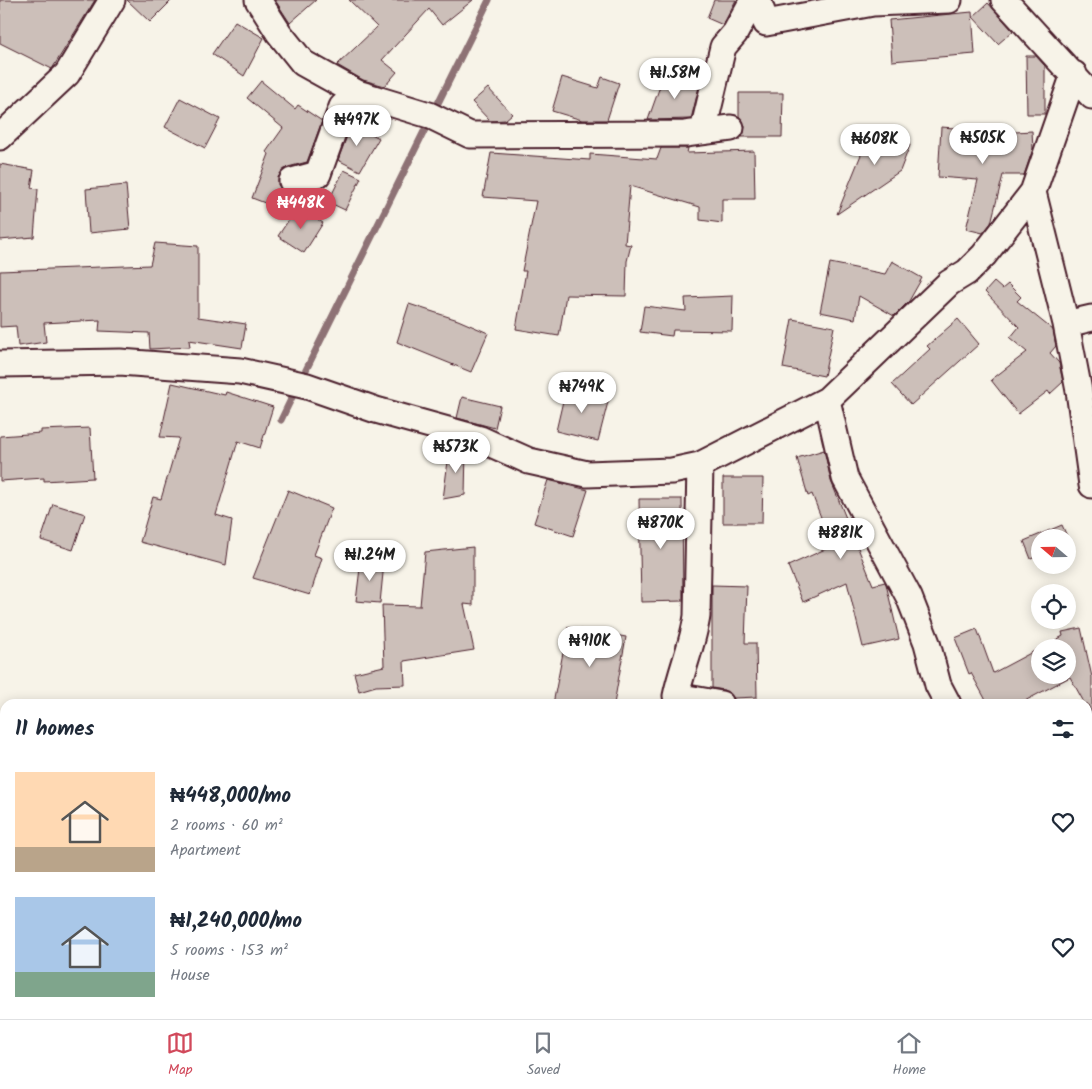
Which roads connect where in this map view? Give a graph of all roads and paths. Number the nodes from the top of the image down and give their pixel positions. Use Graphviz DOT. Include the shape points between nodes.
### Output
graph roads {
  1 [pos="112,0"];
  2 [pos="258,0"];
  3 [pos="753,0"];
  4 [pos="758,0"];
  5 [pos="949,0"];
  6 [pos="1004,0"];
  7 [pos="1074,74"];
  8 [pos="357,92"];
  9 [pos="1092,96"];
  10 [pos="731,128"];
  11 [pos="703,131"];
  12 [pos="0,136"];
  13 [pos="292,181"];
  14 [pos="1033,192"];
  15 [pos="1092,318"];
  16 [pos="1066,324"];
  17 [pos="0,364"];
  18 [pos="827,400"];
  19 [pos="700,465"];
  20 [pos="1092,485"];
  21 [pos="693,699"];
  22 [pos="945,699"];
  1 -- 12 [label="street" via="67,74"];
  2 -- 8 [label="street" via="303,63"];
  3 -- 11 [label="street" via="735,33 723,47"];
  4 -- 5 [label="street" via="766,24 873,3"];
  6 -- 7 [label="street"];
  7 -- 9 [label="street"];
  7 -- 14 [label="street"];
  8 -- 11 [label="street" via="428,115 470,135 685,134"];
  8 -- 13 [label="street" via="342,107 318,174"];
  10 -- 11 [label="street"];
  14 -- 16 [label="street"];
  14 -- 18 [label="street" via="984,255 967,272 949,283"];
  15 -- 16 [label="street"];
  16 -- 20 [label="street"];
  17 -- 19 [label="street" via="120,362 240,371 307,386 376,410 480,439 529,461 587,474 672,471"];
  18 -- 19 [label="street"];
  18 -- 22 [label="street" via="845,478 909,597"];
  19 -- 21 [label="street" via="697,616 676,696"];
}
